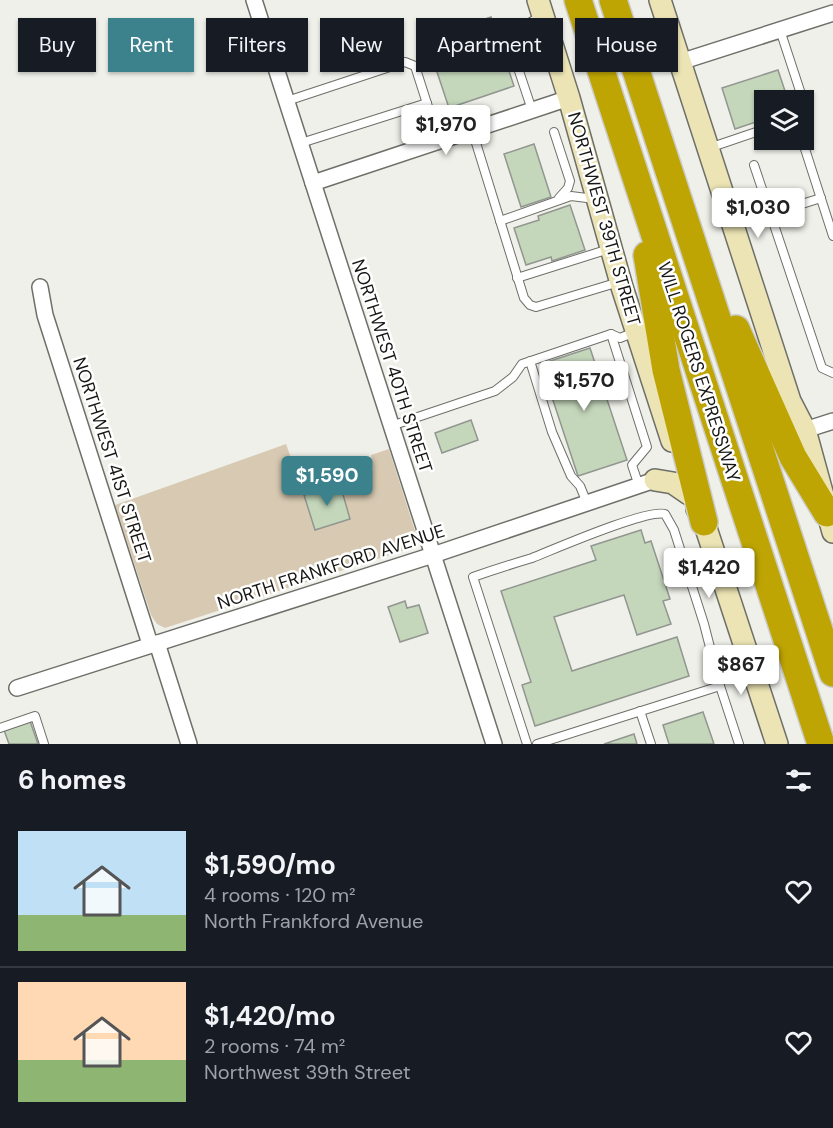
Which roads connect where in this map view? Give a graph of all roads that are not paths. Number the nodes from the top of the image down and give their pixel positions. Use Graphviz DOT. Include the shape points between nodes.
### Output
graph roads {
  1 [pos="254,0"];
  2 [pos="578,0"];
  3 [pos="613,0"];
  4 [pos="660,0"];
  5 [pos="540,8"];
  6 [pos="833,13"];
  7 [pos="780,30"];
  8 [pos="680,62"];
  9 [pos="799,90"];
  10 [pos="569,98"];
  11 [pos="287,101"];
  12 [pos="427,103"];
  13 [pos="532,110"];
  14 [pos="472,130"];
  15 [pos="554,132"];
  16 [pos="754,133"];
  17 [pos="439,141"];
  18 [pos="301,143"];
  19 [pos="708,148"];
  20 [pos="805,150"];
  21 [pos="585,157"];
  22 [pos="565,164"];
  23 [pos="754,165"];
  24 [pos="633,168"];
  25 [pos="313,183"];
  26 [pos="821,198"];
  27 [pos="558,199"];
  28 [pos="597,199"];
  29 [pos="682,211"];
  30 [pos="771,214"];
  31 [pos="500,221"];
  32 [pos="733,226"];
  33 [pos="833,236"];
  34 [pos="611,249"];
  35 [pos="517,278"];
  36 [pos="620,282"];
  37 [pos="40,287"];
  38 [pos="636,332"];
  39 [pos="611,334"];
  40 [pos="530,361"];
  41 [pos="833,372"];
  42 [pos="833,421"];
  43 [pos="391,426"];
  44 [pos="805,430"];
  45 [pos="647,483"];
  46 [pos="689,494"];
  47 [pos="587,503"];
  48 [pos="704,522"];
  49 [pos="830,522"];
  50 [pos="433,555"];
  51 [pos="153,644"];
  52 [pos="833,673"];
  53 [pos="720,686"];
  54 [pos="17,688"];
  55 [pos="640,711"];
  56 [pos="0,728"];
  57 [pos="44,744"];
  58 [pos="189,744"];
  59 [pos="494,744"];
  60 [pos="527,744"];
  61 [pos="537,744"];
  62 [pos="651,744"];
  63 [pos="739,744"];
  64 [pos="777,744"];
  65 [pos="821,744"];
  1 -- 11 [label="street, NORTHWEST 40TH STREET"];
  2 -- 24 [label="highway, WILL ROGERS EXPRESSWAY"];
  3 -- 29 [label="highway, WILL ROGERS EXPRESSWAY"];
  4 -- 8 [label="main road"];
  5 -- 10 [label="main road, NORTHWEST 39TH STREET"];
  5 -- 13 [label="lane" via="514,31 509,41"];
  6 -- 7 [label="street"];
  7 -- 8 [label="street"];
  7 -- 9 [label="lane"];
  8 -- 19 [label="main road"];
  10 -- 13 [label="street"];
  10 -- 21 [label="main road, NORTHWEST 39TH STREET"];
  11 -- 12 [label="lane" via="405,62 415,66"];
  11 -- 18 [label="street, NORTHWEST 40TH STREET"];
  12 -- 17 [label="lane"];
  12 -- 18 [label="lane"];
  13 -- 14 [label="street"];
  14 -- 17 [label="street"];
  14 -- 31 [label="lane"];
  15 -- 22 [label="lane"];
  16 -- 19 [label="lane"];
  17 -- 25 [label="street"];
  18 -- 25 [label="street, NORTHWEST 40TH STREET"];
  19 -- 32 [label="main road"];
  20 -- 26 [label="lane"];
  21 -- 22 [label="lane"];
  21 -- 28 [label="main road, NORTHWEST 39TH STREET"];
  22 -- 27 [label="lane" via="570,180"];
  23 -- 30 [label="lane"];
  24 -- 48 [label="highway" via="666,370"];
  24 -- 65 [label="highway, WILL ROGERS EXPRESSWAY"];
  25 -- 43 [label="street, NORTHWEST 40TH STREET"];
  26 -- 30 [label="lane"];
  26 -- 33 [label="lane"];
  27 -- 28 [label="lane" via="576,195"];
  27 -- 31 [label="lane"];
  28 -- 34 [label="main road, NORTHWEST 39TH STREET"];
  29 -- 49 [label="highway" via="793,457"];
  29 -- 52 [label="highway, WILL ROGERS EXPRESSWAY"];
  30 -- 32 [label="lane"];
  30 -- 41 [label="lane" via="822,368"];
  31 -- 35 [label="lane"];
  32 -- 44 [label="main road" via="790,401"];
  34 -- 35 [label="lane"];
  34 -- 36 [label="main road, NORTHWEST 39TH STREET"];
  35 -- 36 [label="lane" via="524,298 536,307"];
  36 -- 38 [label="main road, NORTHWEST 39TH STREET"];
  37 -- 51 [label="street, NORTHWEST 41ST STREET" via="45,315"];
  38 -- 39 [label="lane" via="620,338"];
  38 -- 46 [label="main road, NORTHWEST 39TH STREET"];
  39 -- 40 [label="lane"];
  39 -- 45 [label="lane" via="647,447 632,465"];
  40 -- 43 [label="lane" via="495,391"];
  40 -- 47 [label="lane" via="552,432"];
  42 -- 44 [label="street"];
  43 -- 50 [label="street, NORTHWEST 40TH STREET"];
  44 -- 49 [label="main road"];
  45 -- 46 [label="main road" via="674,483"];
  45 -- 47 [label="street, NORTH FRANKFORD AVENUE"];
  46 -- 48 [label="main road, NORTHWEST 39TH STREET"];
  47 -- 50 [label="street, NORTH FRANKFORD AVENUE"];
  48 -- 64 [label="main road, NORTHWEST 39TH STREET"];
  50 -- 51 [label="street, NORTH FRANKFORD AVENUE"];
  50 -- 59 [label="street, NORTHWEST 40TH STREET"];
  51 -- 54 [label="street, NORTH FRANKFORD AVENUE"];
  51 -- 58 [label="street, NORTHWEST 41ST STREET"];
  53 -- 55 [label="lane"];
  53 -- 60 [label="lane" via="674,530 665,514 656,513 473,577"];
  53 -- 63 [label="lane"];
  55 -- 61 [label="lane"];
  55 -- 62 [label="lane"];
  56 -- 57 [label="lane" via="35,716"];
}
